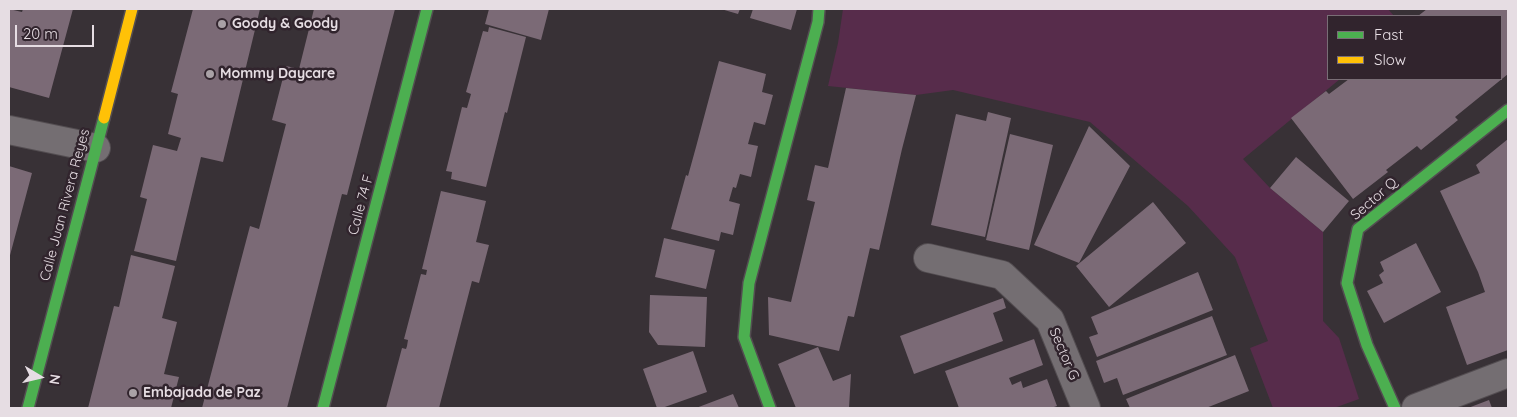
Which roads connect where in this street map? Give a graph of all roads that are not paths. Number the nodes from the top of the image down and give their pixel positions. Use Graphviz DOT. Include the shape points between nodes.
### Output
graph roads {
  1 [pos="132,9"];
  2 [pos="427,9"];
  3 [pos="819,9"];
  4 [pos="1508,110"];
  5 [pos="9,130"];
  6 [pos="96,148"];
  7 [pos="928,258"];
  8 [pos="1508,373"];
  9 [pos="28,408"];
  10 [pos="323,408"];
  11 [pos="770,408"];
  12 [pos="1086,408"];
  13 [pos="1395,408"];
  14 [pos="1416,408"];
  1 -- 6 [label="street, Calle Juan Rivera Reyes"];
  2 -- 10 [label="street, Calle 74 F"];
  3 -- 11 [label="street" via="749,283 744,337"];
  4 -- 13 [label="street, Sector Q" via="1358,229 1347,283 1367,345"];
  5 -- 6 [label="street"];
  6 -- 9 [label="street, Calle Juan Rivera Reyes"];
  7 -- 12 [label="street, Sector G" via="1002,275 1009,281 1050,320"];
  8 -- 14 [label="street"];
}
